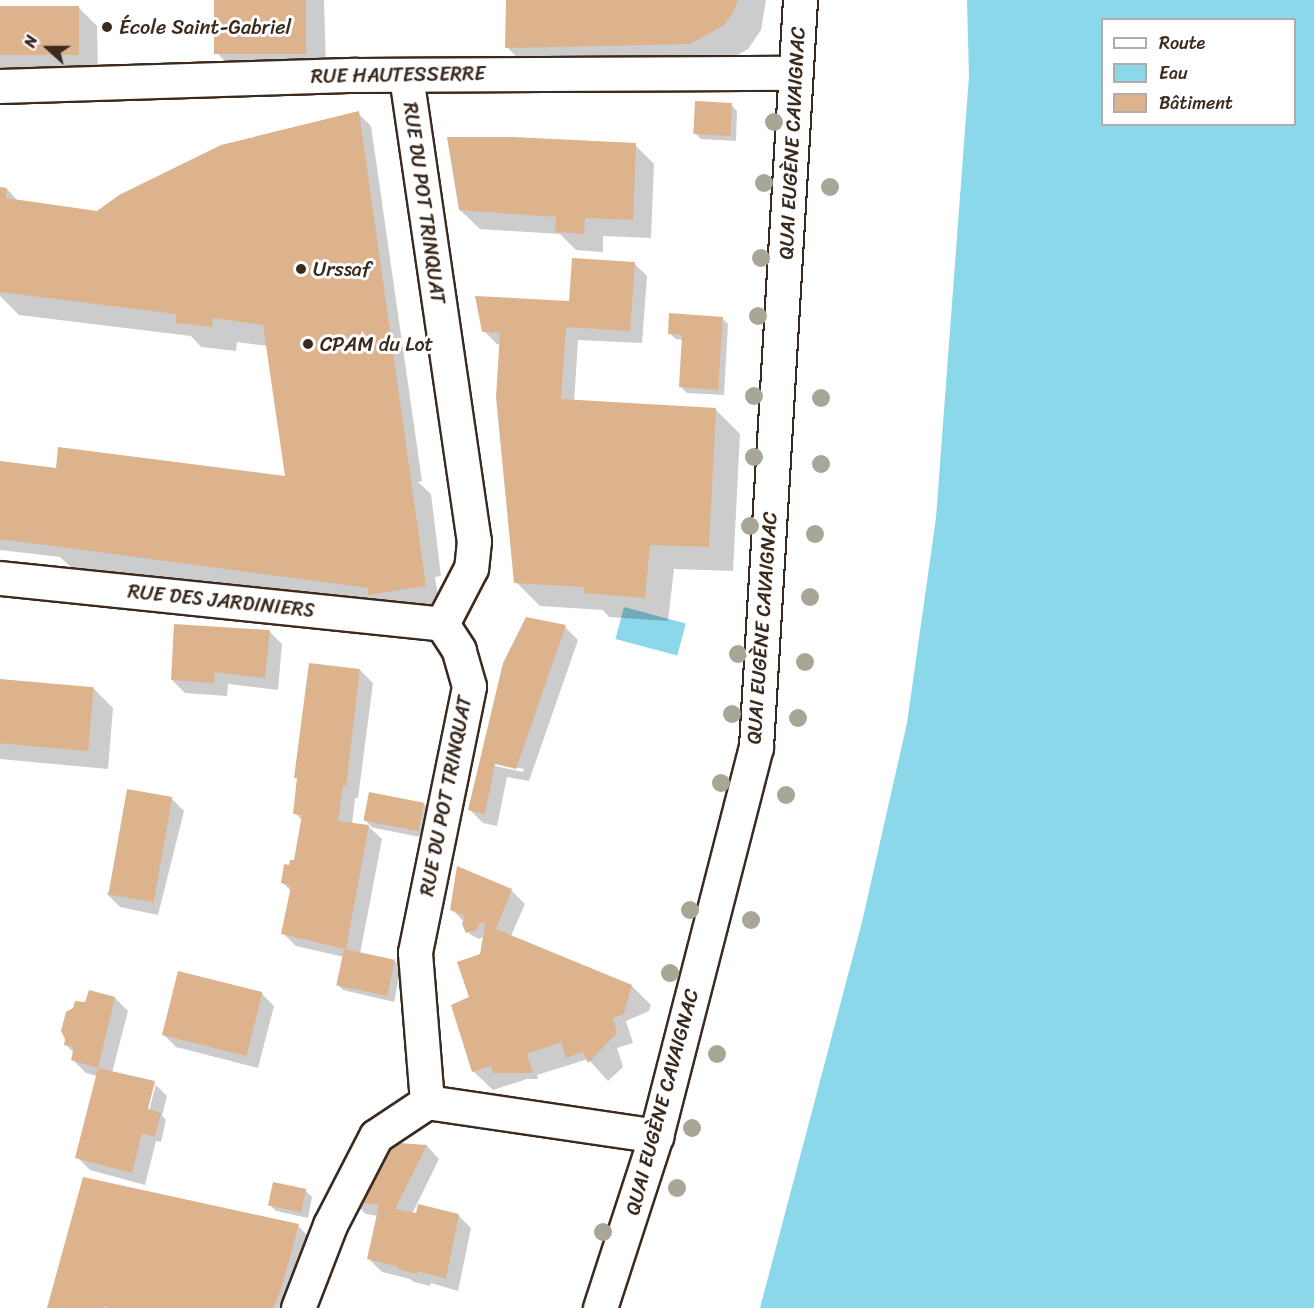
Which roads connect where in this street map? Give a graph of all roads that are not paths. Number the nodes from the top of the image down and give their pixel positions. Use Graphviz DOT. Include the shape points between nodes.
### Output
graph roads {
  1 [pos="800,0"];
  2 [pos="795,72"];
  3 [pos="406,76"];
  4 [pos="0,86"];
  5 [pos="0,578"];
  6 [pos="442,624"];
  7 [pos="427,1102"];
  8 [pos="656,1136"];
  9 [pos="298,1308"];
  10 [pos="600,1308"];
  1 -- 2 [label="street, QUAI EUGÈNE CAVAIGNAC"];
  2 -- 3 [label="street, RUE HAUTESSERRE"];
  2 -- 8 [label="street, QUAI EUGÈNE CAVAIGNAC" via="756,747"];
  3 -- 4 [label="street, RUE HAUTESSERRE"];
  3 -- 6 [label="street, RUE DU POT TRINQUAT" via="474,541 471,568"];
  5 -- 6 [label="street, RUE DES JARDINIERS"];
  6 -- 7 [label="street, RUE DU POT TRINQUAT" via="459,650 469,686 415,952"];
  7 -- 8 [label="street"];
  7 -- 9 [label="street" via="376,1136 330,1225"];
  8 -- 10 [label="street, QUAI EUGÈNE CAVAIGNAC"];
}
